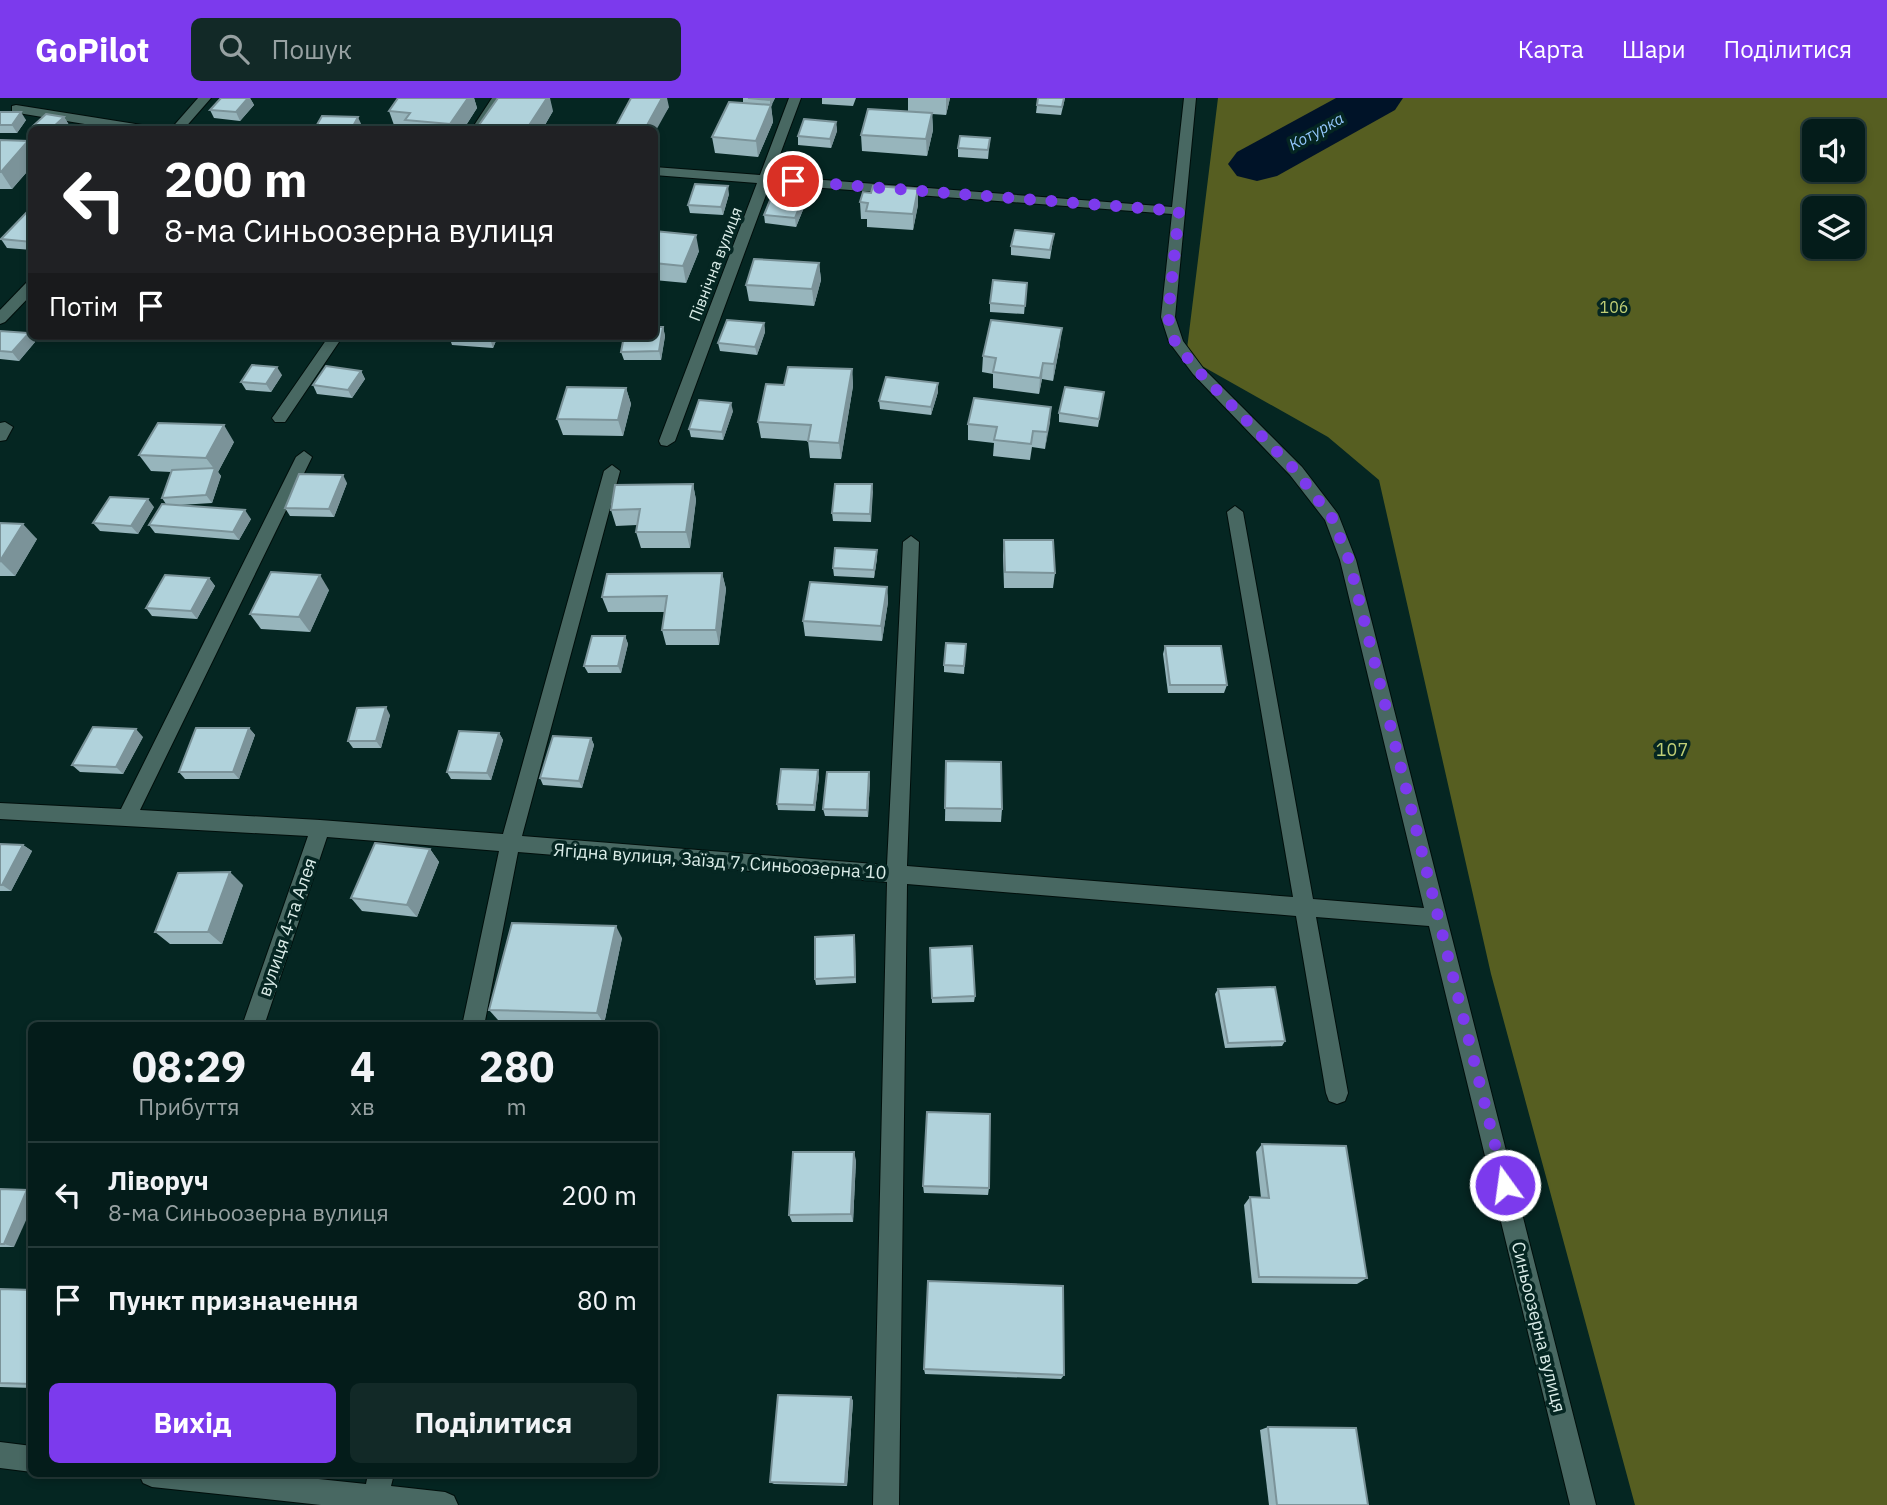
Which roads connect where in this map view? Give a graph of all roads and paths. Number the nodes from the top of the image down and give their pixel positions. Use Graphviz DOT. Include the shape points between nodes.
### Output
graph roads {
  1 [pos="205,98"];
  2 [pos="498,98"];
  3 [pos="795,98"];
  4 [pos="1190,98"];
  5 [pos="16,109"];
  6 [pos="123,126"];
  7 [pos="180,126"];
  8 [pos="480,126"];
  9 [pos="658,171"];
  10 [pos="766,179"];
  11 [pos="1179,211"];
  12 [pos="28,289"];
  13 [pos="0,319"];
  14 [pos="333,340"];
  15 [pos="280,418"];
  16 [pos="667,441"];
  17 [pos="304,457"];
  18 [pos="612,471"];
  19 [pos="1235,512"];
  20 [pos="911,542"];
  21 [pos="0,811"];
  22 [pos="127,817"];
  23 [pos="320,828"];
  24 [pos="510,845"];
  25 [pos="897,875"];
  26 [pos="1304,907"];
  27 [pos="1440,918"];
  28 [pos="254,1022"];
  29 [pos="474,1022"];
  30 [pos="1337,1093"];
  31 [pos="0,1455"];
  32 [pos="28,1458"];
  33 [pos="190,1477"];
  34 [pos="377,1492"];
  35 [pos="444,1505"];
  36 [pos="886,1505"];
  37 [pos="1583,1505"];
  1 -- 7 [label="street"];
  2 -- 8 [label="street"];
  3 -- 10 [label="street, Північна вулиця"];
  4 -- 11 [label="street, Синьоозерна вулиця"];
  5 -- 6 [label="street"];
  9 -- 10 [label="street"];
  10 -- 11 [label="street"];
  10 -- 16 [label="street, Північна вулиця"];
  11 -- 27 [label="street, Синьоозерна вулиця" via="1168,317 1175,342 1296,471 1332,518 1349,560"];
  12 -- 13 [label="street"];
  14 -- 15 [label="street"];
  17 -- 22 [label="street"];
  18 -- 24 [label="street"];
  19 -- 26 [label="street"];
  20 -- 25 [label="street"];
  21 -- 22 [label="street, Ягідна вулиця, Заїзд 7, Синьоозерна 10"];
  22 -- 23 [label="street, Ягідна вулиця, Заїзд 7, Синьоозерна 10"];
  23 -- 24 [label="street, Ягідна вулиця, Заїзд 7, Синьоозерна 10"];
  23 -- 28 [label="street, вулиця 4-та Алея"];
  24 -- 25 [label="street, Ягідна вулиця, Заїзд 7, Синьоозерна 10"];
  24 -- 29 [label="street"];
  25 -- 26 [label="street, Ягідна вулиця, Заїзд 7, Синьоозерна 10"];
  25 -- 36 [label="street"];
  26 -- 27 [label="street, Ягідна вулиця, Заїзд 7, Синьоозерна 10"];
  26 -- 30 [label="street"];
  27 -- 37 [label="street, Синьоозерна вулиця"];
  31 -- 32 [label="street"];
  33 -- 34 [label="street"];
  34 -- 35 [label="street"];
}
